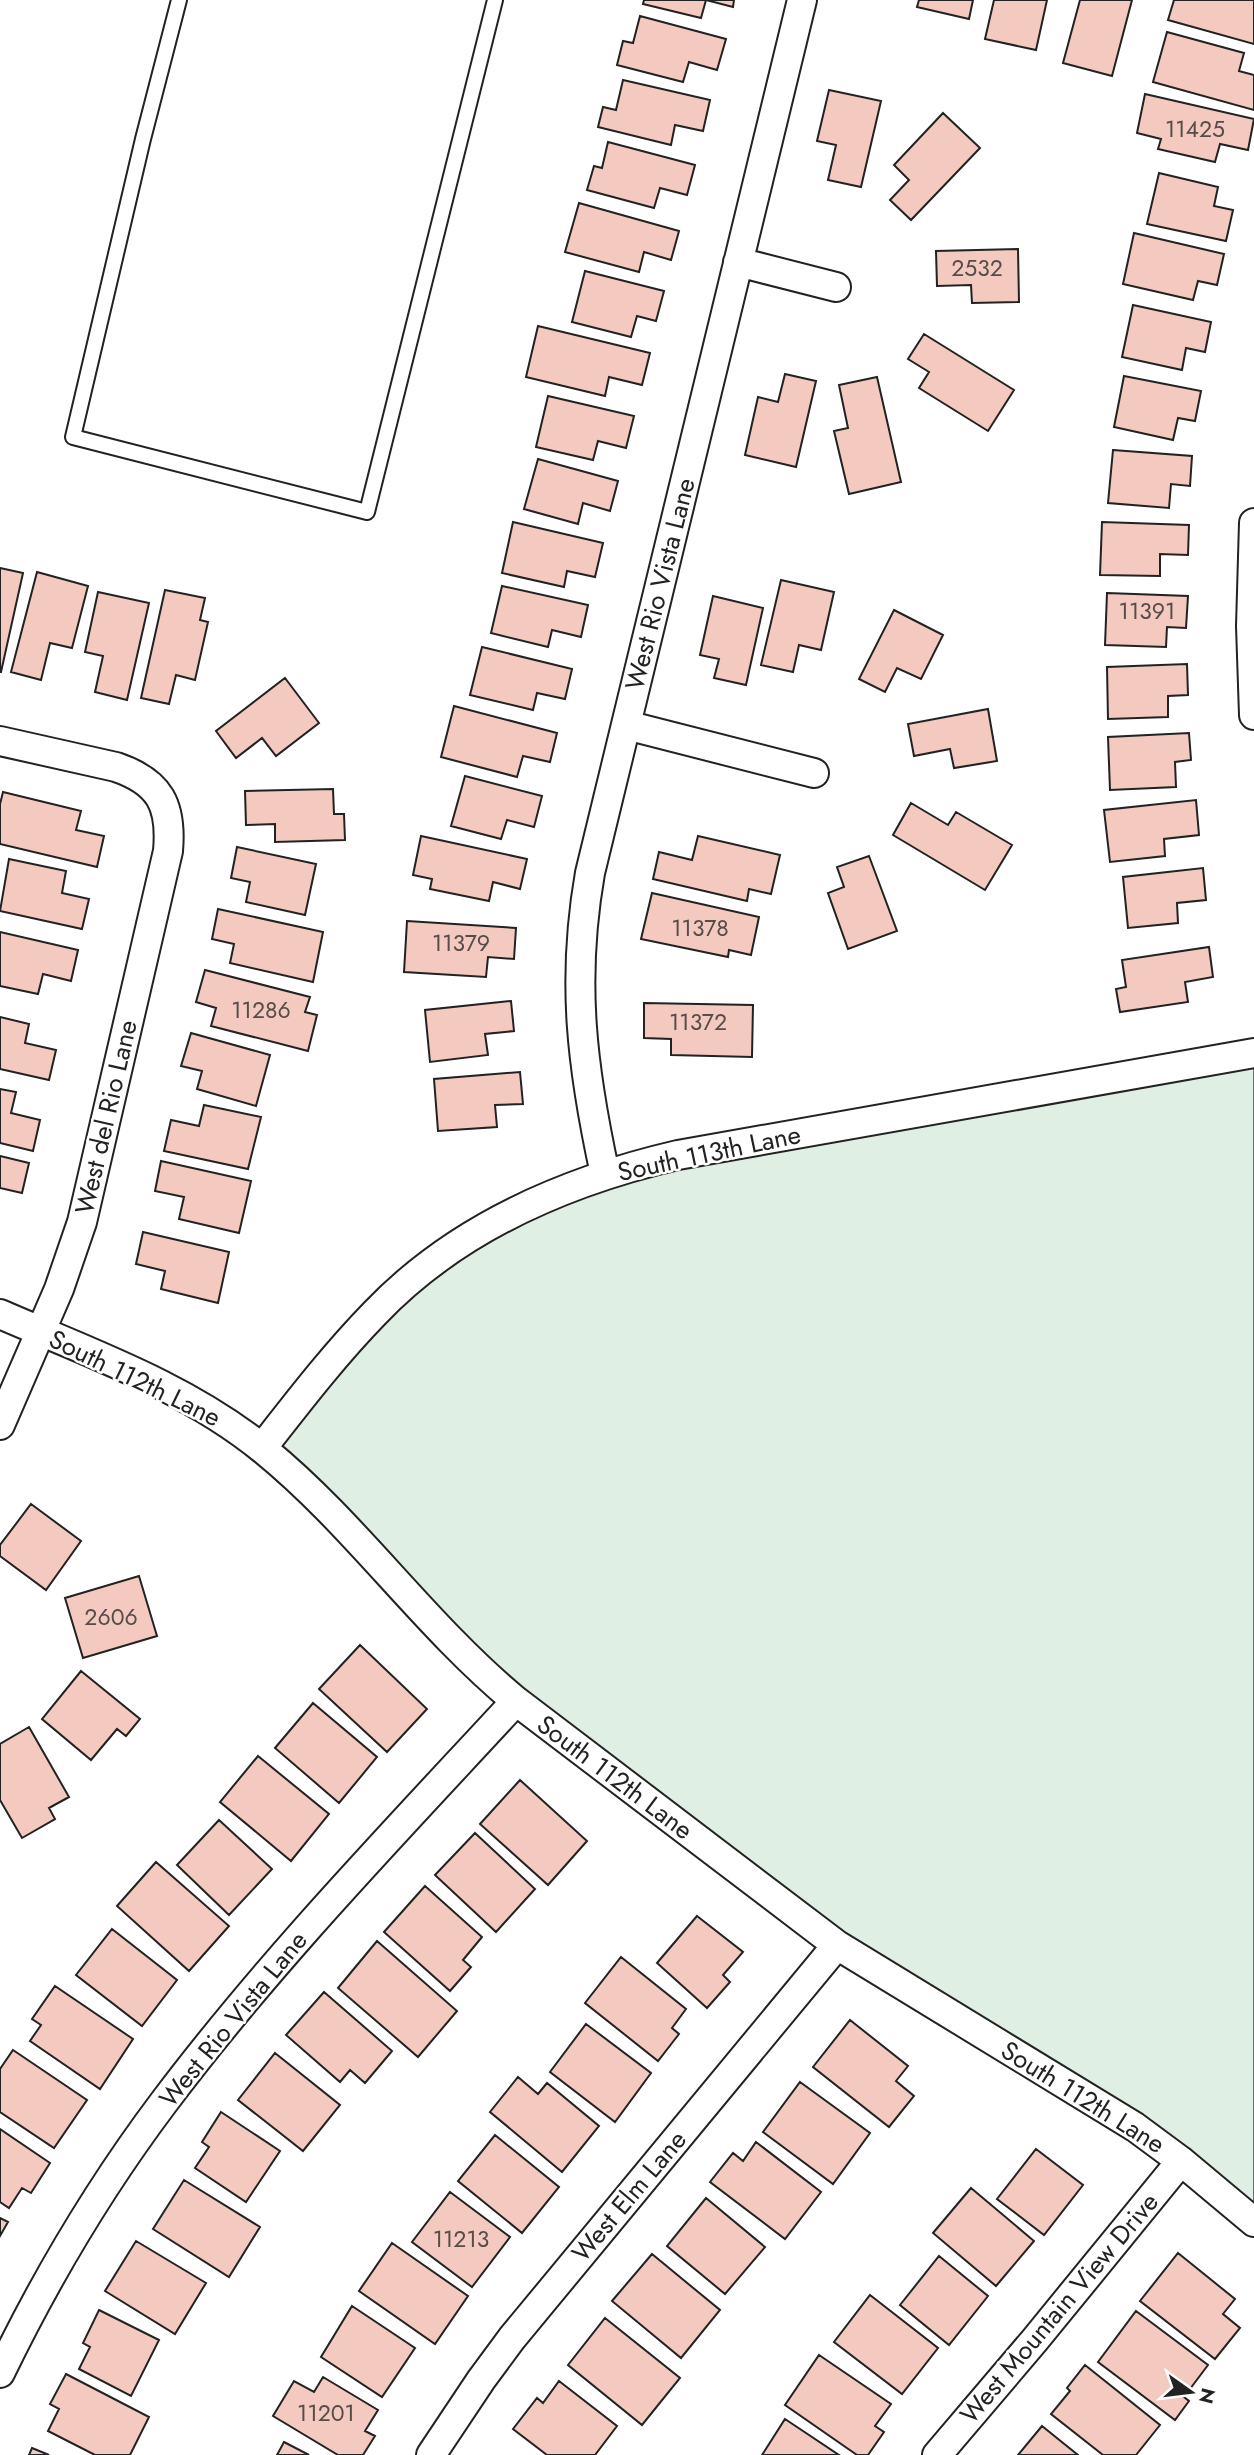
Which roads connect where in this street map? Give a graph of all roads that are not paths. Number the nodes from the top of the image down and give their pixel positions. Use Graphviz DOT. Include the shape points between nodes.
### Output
graph roads {
  1 [pos="179,0"];
  2 [pos="495,0"];
  3 [pos="802,0"];
  4 [pos="738,262"];
  5 [pos="836,287"];
  6 [pos="1254,523"];
  7 [pos="1254,715"];
  8 [pos="626,725"];
  9 [pos="0,741"];
  10 [pos="814,773"];
  11 [pos="1254,1053"];
  12 [pos="606,1174"];
  13 [pos="0,1314"];
  14 [pos="40,1331"];
  15 [pos="0,1425"];
  16 [pos="262,1448"];
  17 [pos="516,1701"];
  18 [pos="837,1945"];
  19 [pos="1181,2161"];
  20 [pos="1254,2222"];
  21 [pos="0,2373"];
  22 [pos="431,2455"];
  23 [pos="937,2455"];
  1 -- 2 [label="lane" via="73,437 367,512"];
  3 -- 4 [label="street, West Rio Vista Lane"];
  4 -- 5 [label="street"];
  4 -- 8 [label="street, West Rio Vista Lane"];
  6 -- 7 [label="street"];
  8 -- 10 [label="street"];
  8 -- 12 [label="street, West Rio Vista Lane" via="590,873 580,944 584,1061"];
  9 -- 14 [label="street, West del Rio Lane" via="125,770 150,784 168,816 168,851 85,1212"];
  11 -- 12 [label="street, South 113th Lane" via="678,1155"];
  12 -- 16 [label="street, South 113th Lane" via="507,1215 437,1259 376,1311"];
  13 -- 14 [label="street, South 112th Lane"];
  14 -- 15 [label="street, West del Rio Lane"];
  14 -- 16 [label="street, South 112th Lane" via="164,1386"];
  16 -- 17 [label="street, South 112th Lane" via="315,1496 469,1660"];
  17 -- 18 [label="street, South 112th Lane"];
  17 -- 21 [label="street, West Rio Vista Lane" via="292,1945 163,2104 47,2280"];
  18 -- 19 [label="street, South 112th Lane" via="1136,2127"];
  18 -- 22 [label="street, West Elm Lane" via="520,2328"];
  19 -- 20 [label="street, South 112th Lane"];
  19 -- 23 [label="street, West Mountain View Drive"];
}
